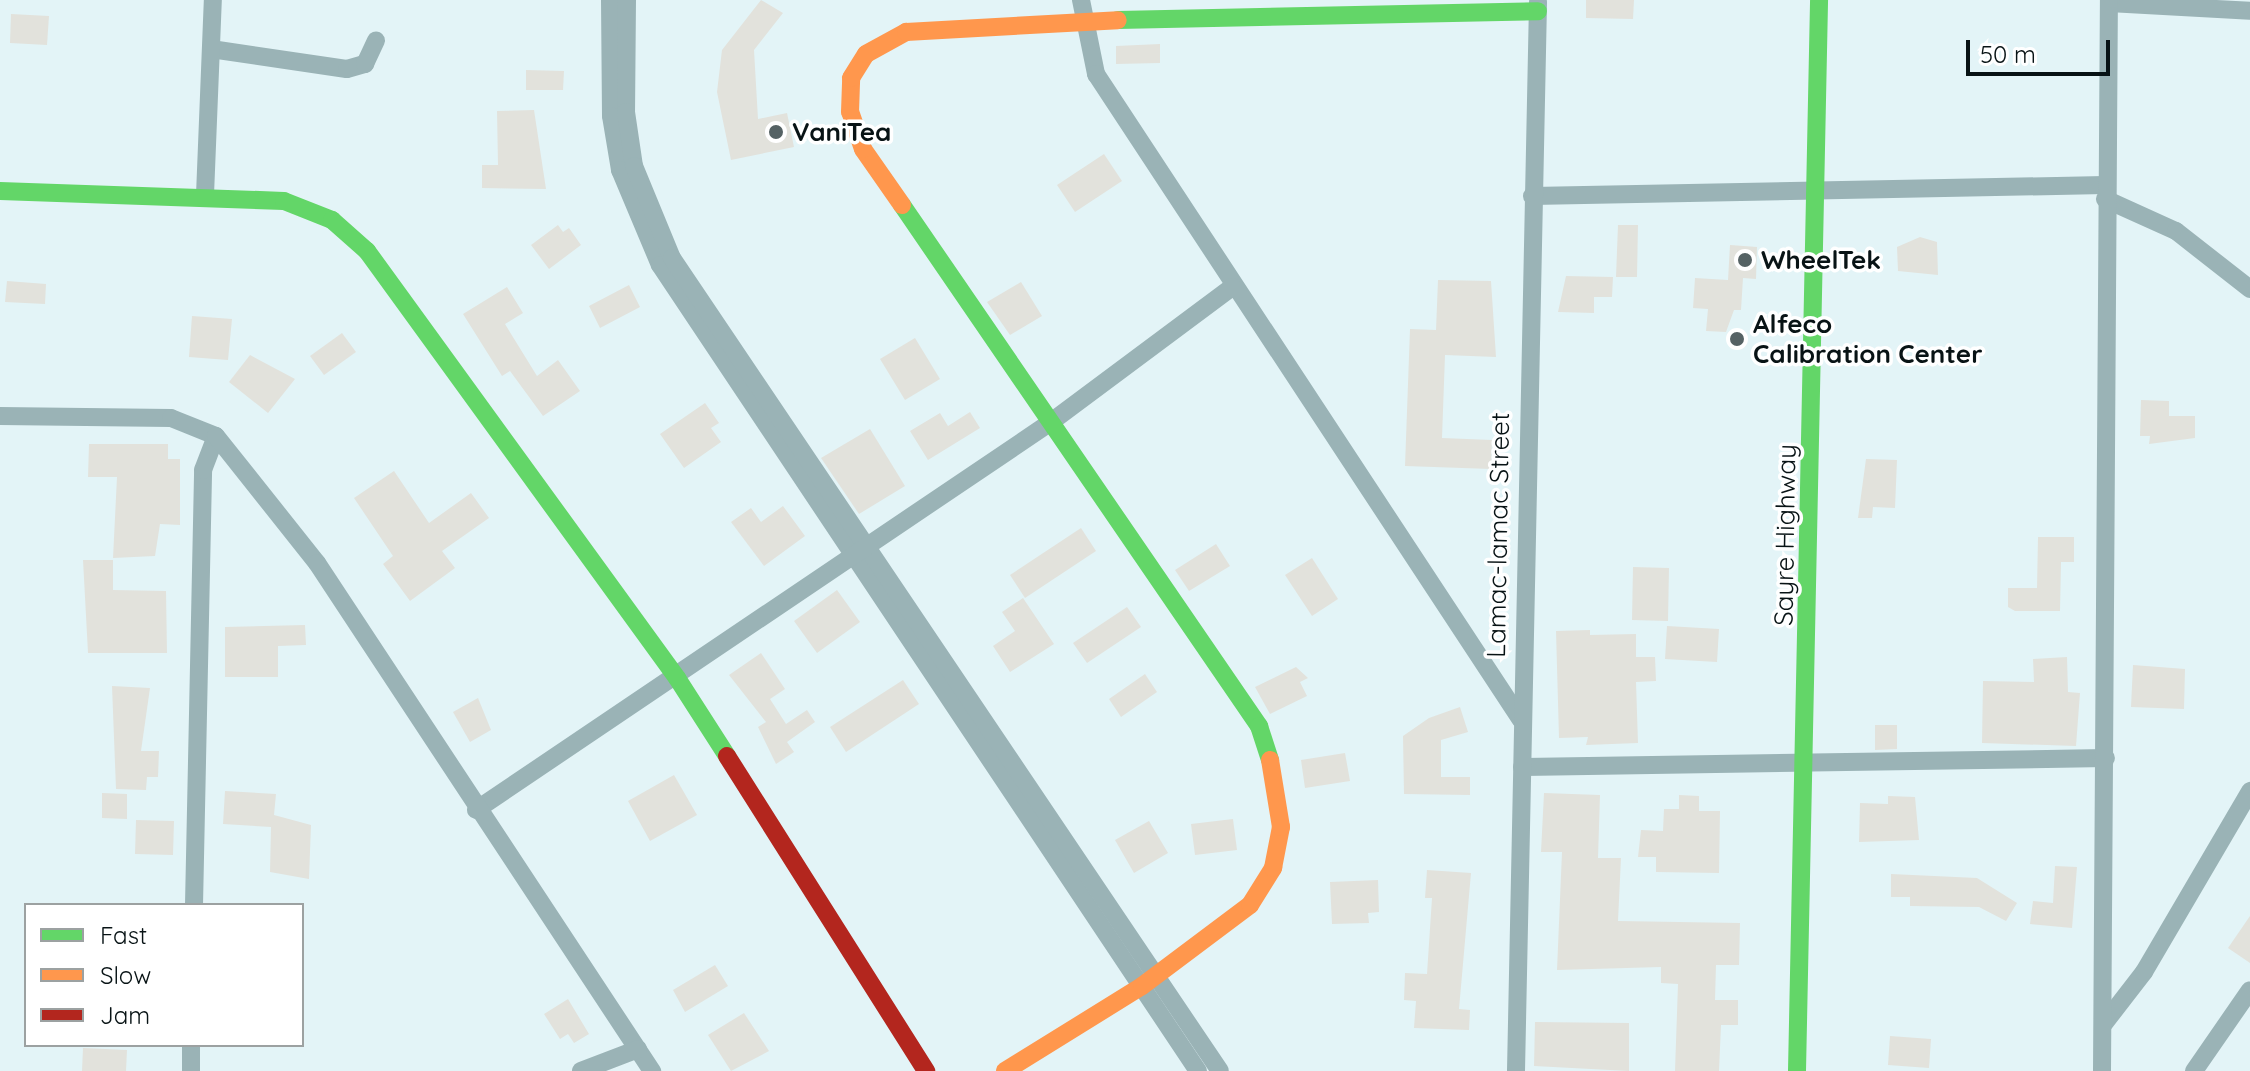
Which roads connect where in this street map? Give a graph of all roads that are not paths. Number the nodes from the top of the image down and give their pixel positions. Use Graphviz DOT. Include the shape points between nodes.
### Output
graph roads {
  1 [pos="213,0"];
  2 [pos="610,0"];
  3 [pos="627,0"];
  4 [pos="1081,0"];
  5 [pos="1819,0"];
  6 [pos="2109,1"];
  7 [pos="1538,6"];
  8 [pos="2143,7"];
  9 [pos="2250,11"];
  10 [pos="1080,21"];
  11 [pos="2108,33"];
  12 [pos="376,40"];
  13 [pos="211,49"];
  14 [pos="618,68"];
  15 [pos="1817,186"];
  16 [pos="0,191"];
  17 [pos="2105,192"];
  18 [pos="205,195"];
  19 [pos="1532,196"];
  20 [pos="1232,287"];
  21 [pos="2250,289"];
  22 [pos="0,416"];
  23 [pos="1051,422"];
  24 [pos="216,436"];
  25 [pos="856,549"];
  26 [pos="677,678"];
  27 [pos="1521,720"];
  28 [pos="2106,758"];
  29 [pos="1807,763"];
  30 [pos="1522,767"];
  31 [pos="2250,791"];
  32 [pos="476,810"];
  33 [pos="194,903"];
  34 [pos="1148,982"];
  35 [pos="2250,990"];
  36 [pos="2103,1025"];
  37 [pos="191,1047"];
  38 [pos="638,1049"];
  39 [pos="191,1071"];
  40 [pos="581,1071"];
  41 [pos="652,1071"];
  42 [pos="926,1071"];
  43 [pos="1005,1071"];
  44 [pos="1198,1071"];
  45 [pos="1220,1071"];
  46 [pos="1516,1071"];
  47 [pos="1797,1071"];
  48 [pos="2102,1071"];
  49 [pos="2194,1071"];
  1 -- 13 [label="street"];
  2 -- 14 [label="street"];
  3 -- 14 [label="street"];
  4 -- 10 [label="street"];
  5 -- 15 [label="main road, Sayre Highway"];
  6 -- 8 [label="street"];
  6 -- 11 [label="street"];
  7 -- 10 [label="main road"];
  7 -- 19 [label="street, Lamac-lamac Street"];
  8 -- 9 [label="street"];
  8 -- 11 [label="street"];
  10 -- 20 [label="street" via="1096,74"];
  10 -- 23 [label="main road" via="906,32 866,54 851,78 850,112 863,149"];
  11 -- 17 [label="street"];
  12 -- 13 [label="street" via="365,64 347,69"];
  13 -- 18 [label="street"];
  14 -- 25 [label="street" via="620,170 654,253 699,311"];
  15 -- 17 [label="street"];
  15 -- 19 [label="street"];
  15 -- 29 [label="main road, Sayre Highway"];
  16 -- 18 [label="main road"];
  17 -- 21 [label="street" via="2176,231"];
  17 -- 28 [label="street"];
  18 -- 26 [label="main road" via="284,201 332,220 367,251"];
  19 -- 27 [label="street, Lamac-lamac Street"];
  20 -- 23 [label="street"];
  20 -- 27 [label="street"];
  22 -- 24 [label="street" via="171,418"];
  23 -- 25 [label="street"];
  23 -- 34 [label="main road" via="1259,726 1275,774 1281,827 1273,868 1250,905"];
  24 -- 32 [label="street" via="317,563"];
  24 -- 33 [label="street" via="203,470"];
  25 -- 26 [label="street"];
  25 -- 34 [label="street"];
  26 -- 32 [label="street"];
  26 -- 42 [label="main road"];
  27 -- 30 [label="street, Lamac-lamac Street"];
  28 -- 29 [label="street"];
  28 -- 36 [label="street"];
  29 -- 30 [label="street"];
  29 -- 47 [label="main road, Sayre Highway"];
  30 -- 46 [label="street, Lamac-lamac Street"];
  31 -- 36 [label="street" via="2144,972"];
  32 -- 38 [label="street"];
  34 -- 43 [label="main road"];
  34 -- 44 [label="street"];
  34 -- 45 [label="street"];
  35 -- 49 [label="street"];
  36 -- 48 [label="street"];
  37 -- 39 [label="street"];
  38 -- 40 [label="street"];
  38 -- 41 [label="street"];
}
